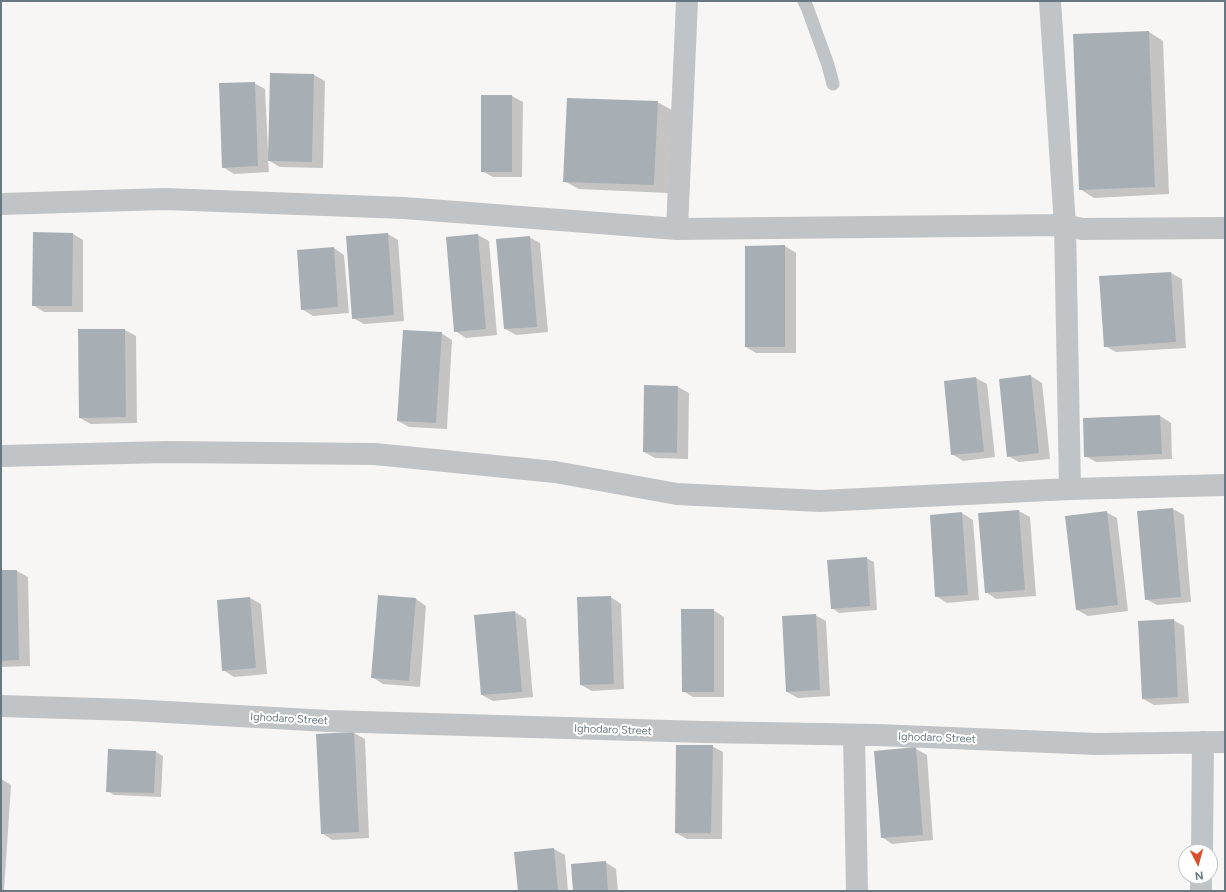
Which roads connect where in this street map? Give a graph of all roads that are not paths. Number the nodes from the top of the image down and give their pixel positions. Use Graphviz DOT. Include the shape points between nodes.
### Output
graph roads {
  1 [pos="687,1"];
  2 [pos="804,1"];
  3 [pos="1050,1"];
  4 [pos="833,84"];
  5 [pos="1,204"];
  6 [pos="1066,225"];
  7 [pos="1225,228"];
  8 [pos="677,229"];
  9 [pos="1,456"];
  10 [pos="1225,485"];
  11 [pos="1070,489"];
  12 [pos="1,706"];
  13 [pos="854,735"];
  14 [pos="1202,742"];
  15 [pos="1225,742"];
  16 [pos="1202,844"];
  17 [pos="858,891"];
  1 -- 8 [label="street"];
  2 -- 4 [label="lane"];
  3 -- 6 [label="street"];
  5 -- 8 [label="street" via="165,199 380,207"];
  6 -- 7 [label="street" via="1082,229"];
  6 -- 8 [label="street"];
  6 -- 11 [label="street"];
  9 -- 11 [label="street" via="167,452 375,454 555,472 677,494 820,501"];
  10 -- 11 [label="street"];
  12 -- 13 [label="street, Ighodaro Street" via="131,710 328,722"];
  13 -- 14 [label="street, Ighodaro Street" via="1096,744"];
  13 -- 17 [label="street"];
  14 -- 15 [label="street, Ighodaro Street"];
  14 -- 16 [label="street"];
}
